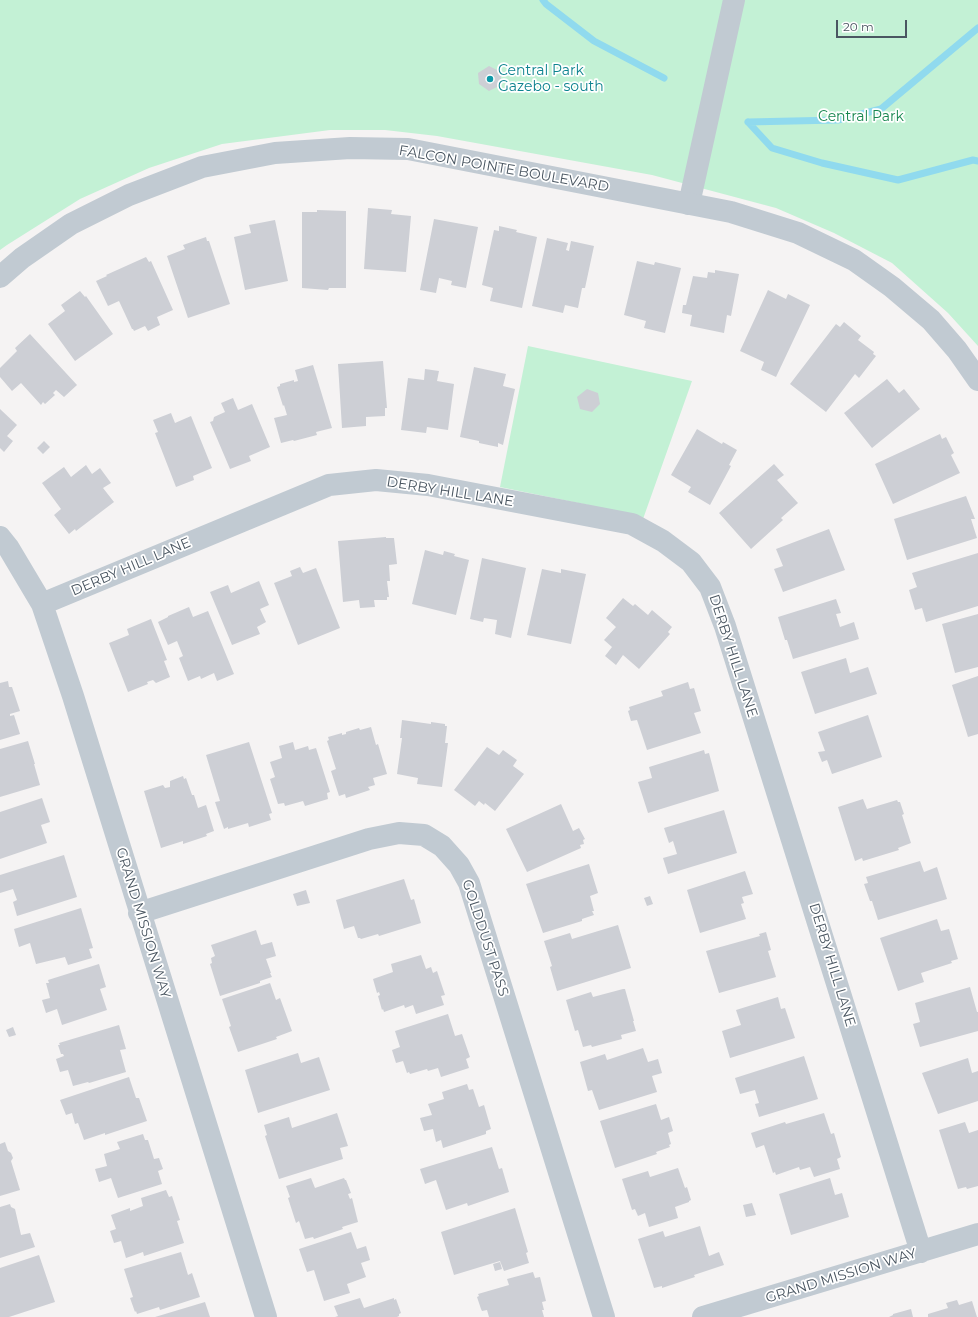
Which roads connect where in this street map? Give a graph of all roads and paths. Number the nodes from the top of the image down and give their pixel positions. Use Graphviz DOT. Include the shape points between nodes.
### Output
graph roads {
  1 [pos="734,0"];
  2 [pos="689,204"];
  3 [pos="0,277"];
  4 [pos="978,380"];
  5 [pos="0,537"];
  6 [pos="42,604"];
  7 [pos="139,913"];
  8 [pos="978,1234"];
  9 [pos="921,1252"];
  10 [pos="266,1317"];
  11 [pos="604,1317"];
  12 [pos="703,1317"];
  1 -- 2 [label="street"];
  2 -- 3 [label="street, FALCON POINTE BOULEVARD" via="408,149 350,148 275,153 202,167 130,195 70,224"];
  2 -- 4 [label="street, FALCON POINTE BOULEVARD" via="731,212 798,233 854,260 892,287 931,320"];
  5 -- 6 [label="street, GRAND MISSION WAY"];
  6 -- 7 [label="street, GRAND MISSION WAY" via="73,696"];
  6 -- 9 [label="street, DERBY HILL LANE" via="329,485 376,480 428,485 632,524 663,541 691,562 710,588 725,626"];
  7 -- 10 [label="street, GRAND MISSION WAY"];
  7 -- 11 [label="street, GOLDDUST PASS" via="370,839 399,833 424,835 442,846 469,883"];
  8 -- 9 [label="street, GRAND MISSION WAY"];
  9 -- 12 [label="street, GRAND MISSION WAY"];
}
